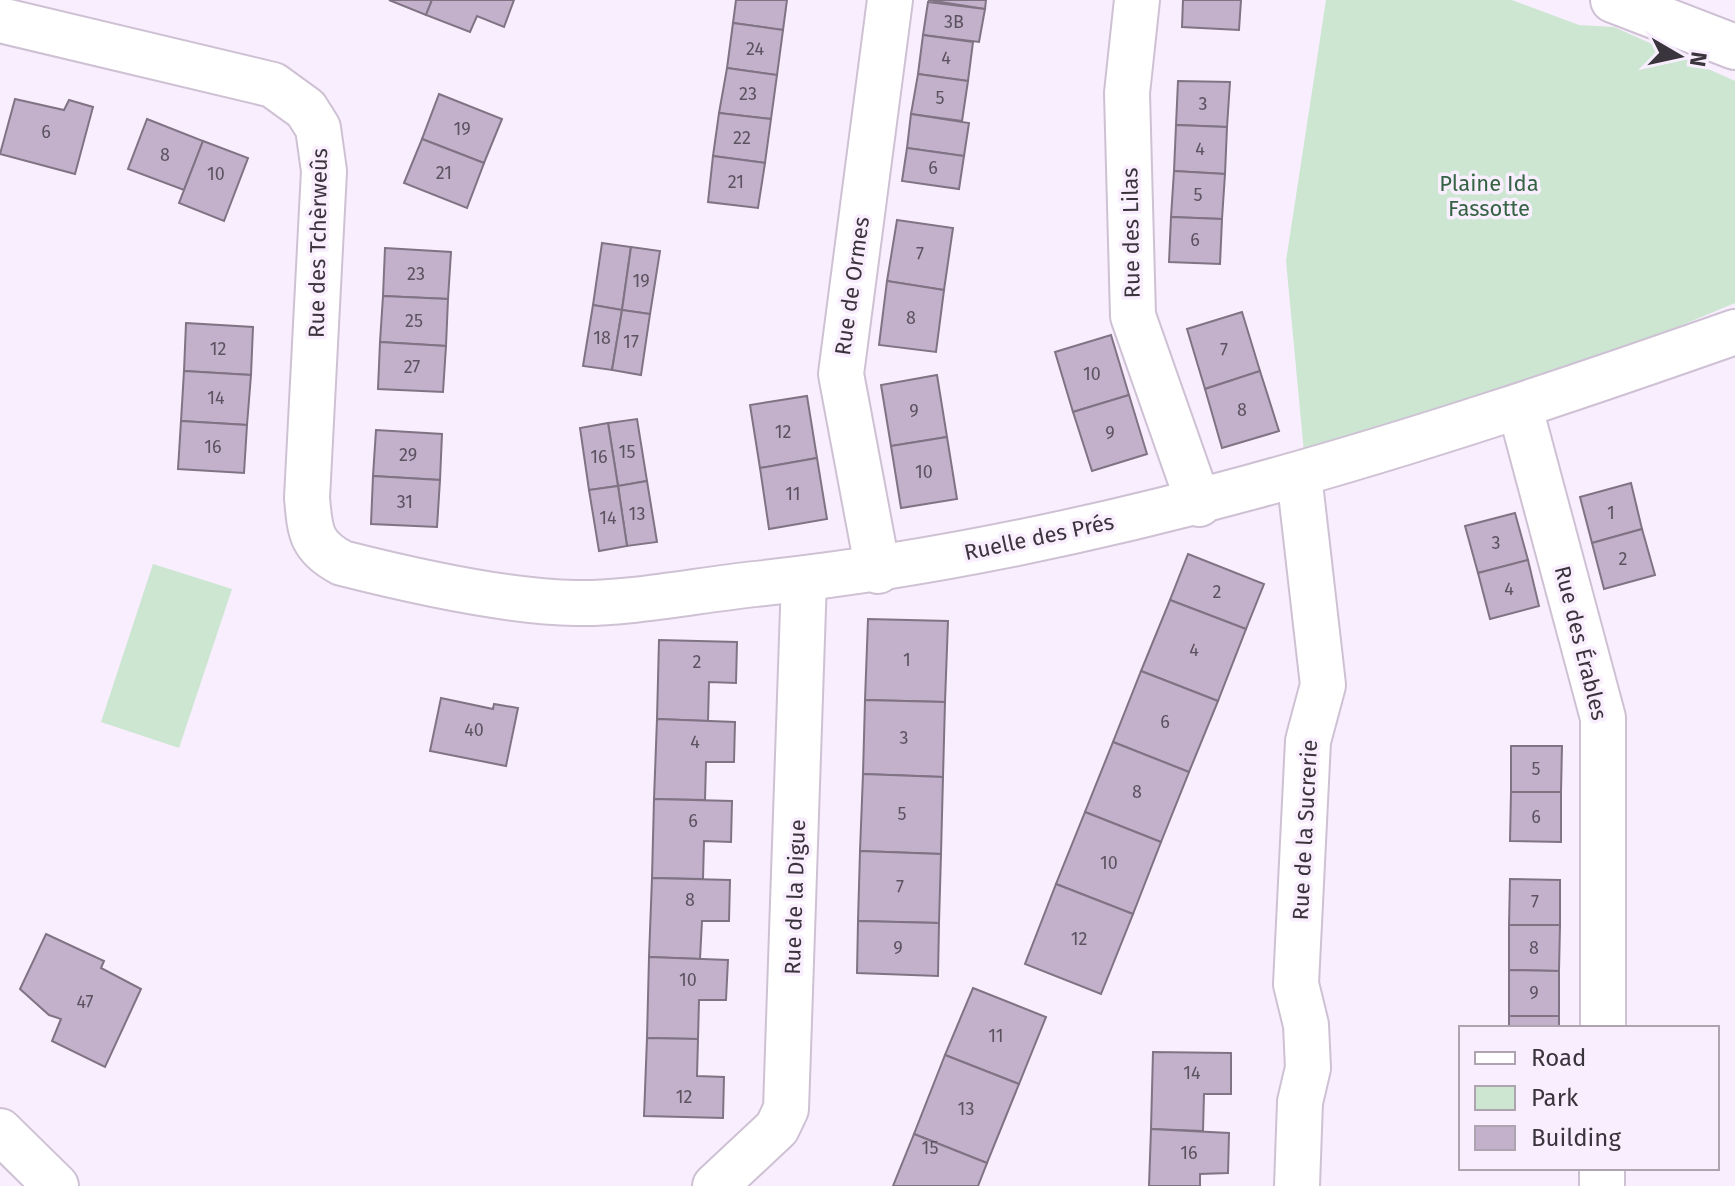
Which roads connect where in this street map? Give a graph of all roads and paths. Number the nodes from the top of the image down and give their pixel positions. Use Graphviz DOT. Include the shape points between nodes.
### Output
graph roads {
  1 [pos="890,0"];
  2 [pos="1137,0"];
  3 [pos="1613,0"];
  4 [pos="0,20"];
  5 [pos="1735,47"];
  6 [pos="1735,332"];
  7 [pos="1520,408"];
  8 [pos="1299,475"];
  9 [pos="1199,504"];
  10 [pos="324,554"];
  11 [pos="878,571"];
  12 [pos="804,579"];
  13 [pos="1603,1026"];
  14 [pos="0,1131"];
  15 [pos="56,1186"];
  16 [pos="715,1186"];
  17 [pos="1297,1186"];
  1 -- 11 [label="street, Rue de Ormes" via="841,374"];
  2 -- 9 [label="street, Rue des Lilas" via="1127,93 1133,316"];
  3 -- 5 [label="street"];
  4 -- 10 [label="street, Rue des Tchèrweûs" via="273,85 298,101 318,128 324,171 307,498 314,540"];
  6 -- 7 [label="street, Ruelle des Prés"];
  7 -- 8 [label="street, Ruelle des Prés"];
  7 -- 13 [label="street, Rue des Érables" via="1603,718"];
  8 -- 9 [label="street, Ruelle des Prés"];
  8 -- 17 [label="street, Rue de la Sucrerie" via="1323,685 1308,741 1296,984 1306,1025 1308,1068 1300,1102"];
  9 -- 11 [label="street, Ruelle des Prés"];
  10 -- 12 [label="street, Ruelle des Prés" via="363,568 515,597 577,603"];
  11 -- 12 [label="street, Ruelle des Prés"];
  12 -- 16 [label="street, Rue de la Digue" via="786,1109 777,1128"];
  14 -- 15 [label="street"];
}
